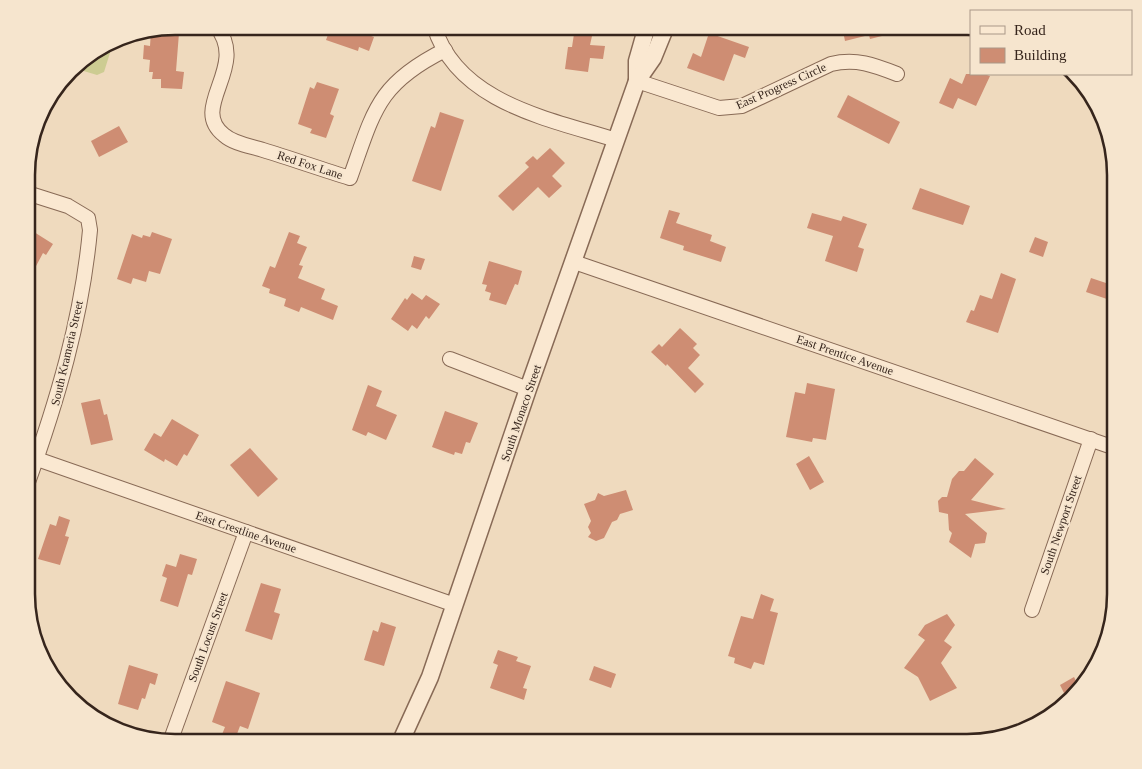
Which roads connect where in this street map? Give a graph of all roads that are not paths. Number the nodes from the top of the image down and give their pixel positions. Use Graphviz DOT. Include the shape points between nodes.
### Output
graph roads {
  1 [pos="222,35"];
  2 [pos="438,35"];
  3 [pos="644,35"];
  4 [pos="662,35"];
  5 [pos="445,50"];
  6 [pos="897,74"];
  7 [pos="637,81"];
  8 [pos="616,140"];
  9 [pos="35,194"];
  10 [pos="574,262"];
  11 [pos="450,359"];
  12 [pos="528,389"];
  13 [pos="1091,439"];
  14 [pos="1107,445"];
  15 [pos="37,460"];
  16 [pos="35,466"];
  17 [pos="246,532"];
  18 [pos="455,605"];
  19 [pos="1032,610"];
  20 [pos="173,734"];
  21 [pos="404,734"];
  1 -- 5 [label="street, Red Fox Lane" via="228,52 213,102 213,119 217,128 233,141 350,178 382,98 409,70"];
  2 -- 5 [label="street"];
  3 -- 7 [label="street, South Monaco Street" via="637,61"];
  4 -- 7 [label="street, South Monaco Street" via="653,58"];
  5 -- 8 [label="street" via="473,83 502,101"];
  6 -- 7 [label="street, East Progress Circle" via="868,63 844,61 731,109"];
  7 -- 8 [label="street, South Monaco Street"];
  8 -- 10 [label="street, South Monaco Street"];
  9 -- 15 [label="street, South Krameria Street" via="68,206 88,218 89,240 73,335"];
  10 -- 12 [label="street, South Monaco Street"];
  10 -- 13 [label="street, East Prentice Avenue"];
  11 -- 12 [label="street"];
  12 -- 18 [label="street, South Monaco Street"];
  13 -- 14 [label="street, East Prentice Avenue"];
  13 -- 19 [label="street, South Newport Street"];
  15 -- 16 [label="street, South Krameria Street"];
  15 -- 17 [label="street, East Crestline Avenue"];
  17 -- 18 [label="street, East Crestline Avenue"];
  17 -- 20 [label="street, South Locust Street"];
  18 -- 21 [label="street, South Monaco Street" via="426,687"];
}
